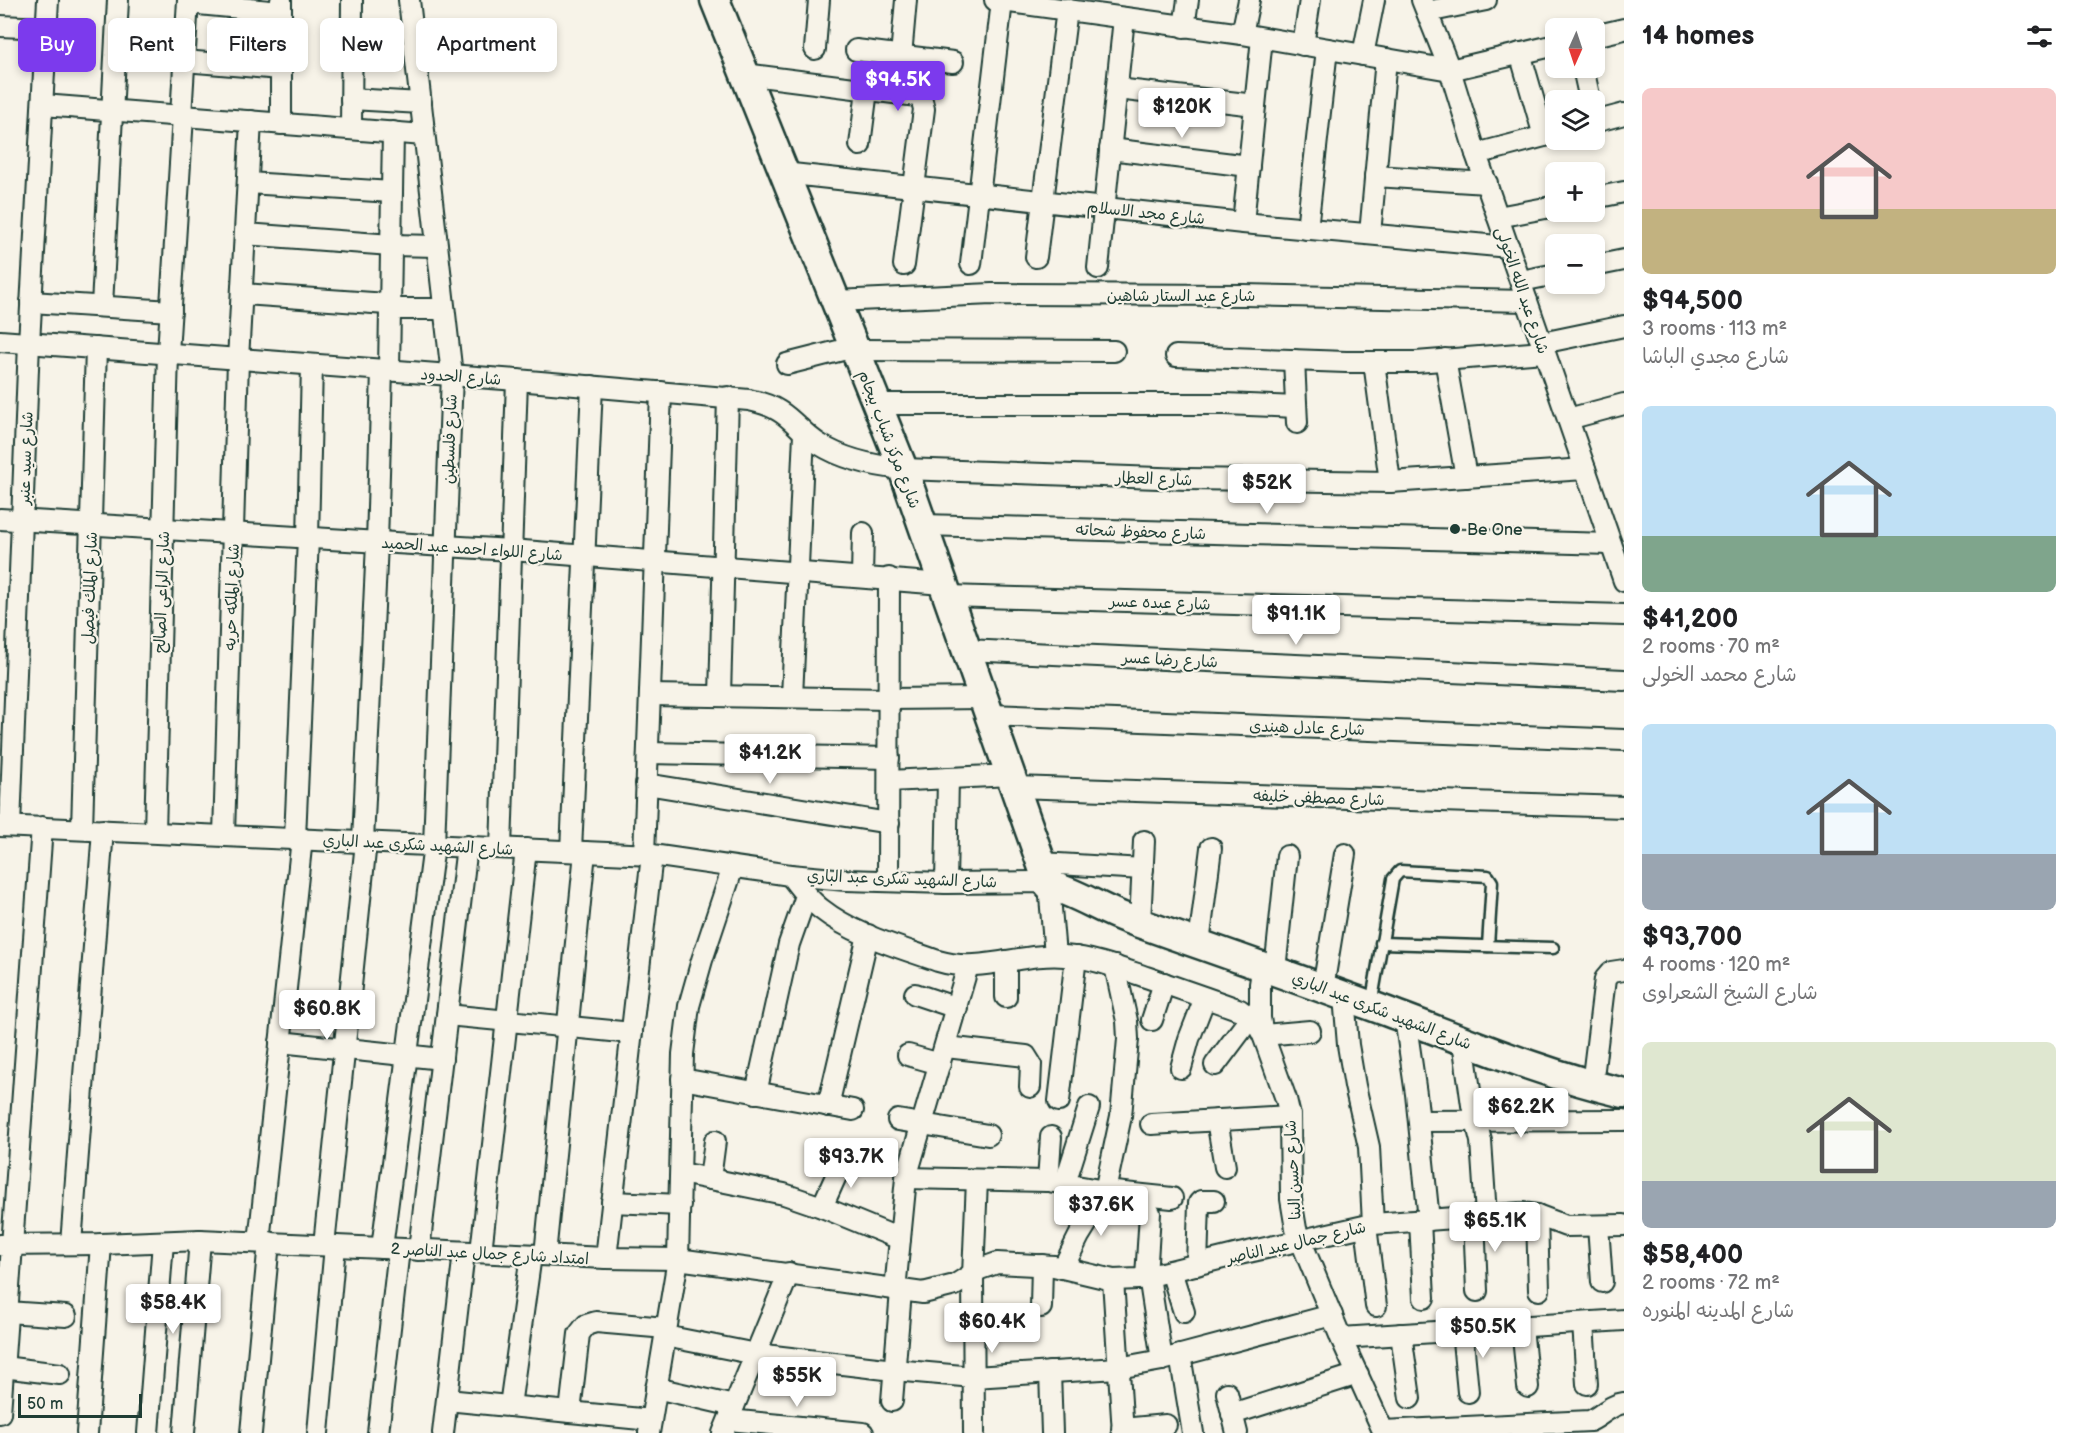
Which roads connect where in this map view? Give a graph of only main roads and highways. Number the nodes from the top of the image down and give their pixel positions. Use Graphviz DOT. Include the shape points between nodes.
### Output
graph roads {
  1 [pos="715,0"];
  2 [pos="1045,874"];
  3 [pos="1624,1093"];
  1 -- 2 [label="main road, شارع مركز شباب بيجام" via="903,469"];
  2 -- 3 [label="main road, شارع الشهيد شكرى عبد الباري" via="1108,912 1545,1071"];
}
